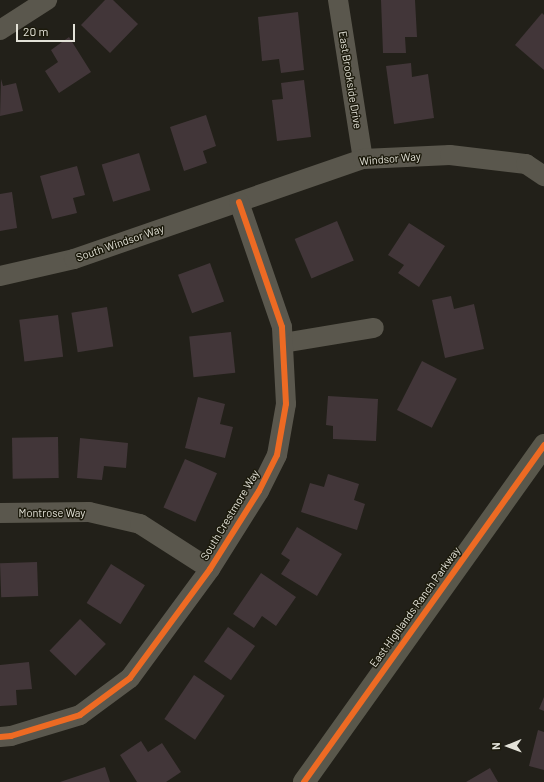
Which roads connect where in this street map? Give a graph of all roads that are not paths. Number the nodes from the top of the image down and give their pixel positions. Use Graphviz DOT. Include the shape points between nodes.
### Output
graph roads {
  1 [pos="47,0"];
  2 [pos="338,0"];
  3 [pos="0,30"];
  4 [pos="363,159"];
  5 [pos="544,176"];
  6 [pos="239,202"];
  7 [pos="0,276"];
  8 [pos="374,328"];
  9 [pos="283,343"];
  10 [pos="544,446"];
  11 [pos="0,513"];
  12 [pos="210,569"];
  13 [pos="0,736"];
  14 [pos="304,782"];
  1 -- 3 [label="street"];
  2 -- 4 [label="street, East Brookside Drive"];
  4 -- 5 [label="street, Windsor Way" via="450,155 526,164"];
  4 -- 6 [label="street, Windsor Way"];
  6 -- 7 [label="street, South Windsor Way" via="74,259"];
  6 -- 9 [label="street, South Crestmore Way" via="282,327"];
  8 -- 9 [label="street"];
  9 -- 12 [label="street, South Crestmore Way" via="286,404 276,455 259,491"];
  10 -- 14 [label="main road, East Highlands Ranch Parkway"];
  11 -- 12 [label="street, Montrose Way" via="89,512 140,524"];
  12 -- 13 [label="street, South Crestmore Way" via="130,678 80,715 11,736"];
}
